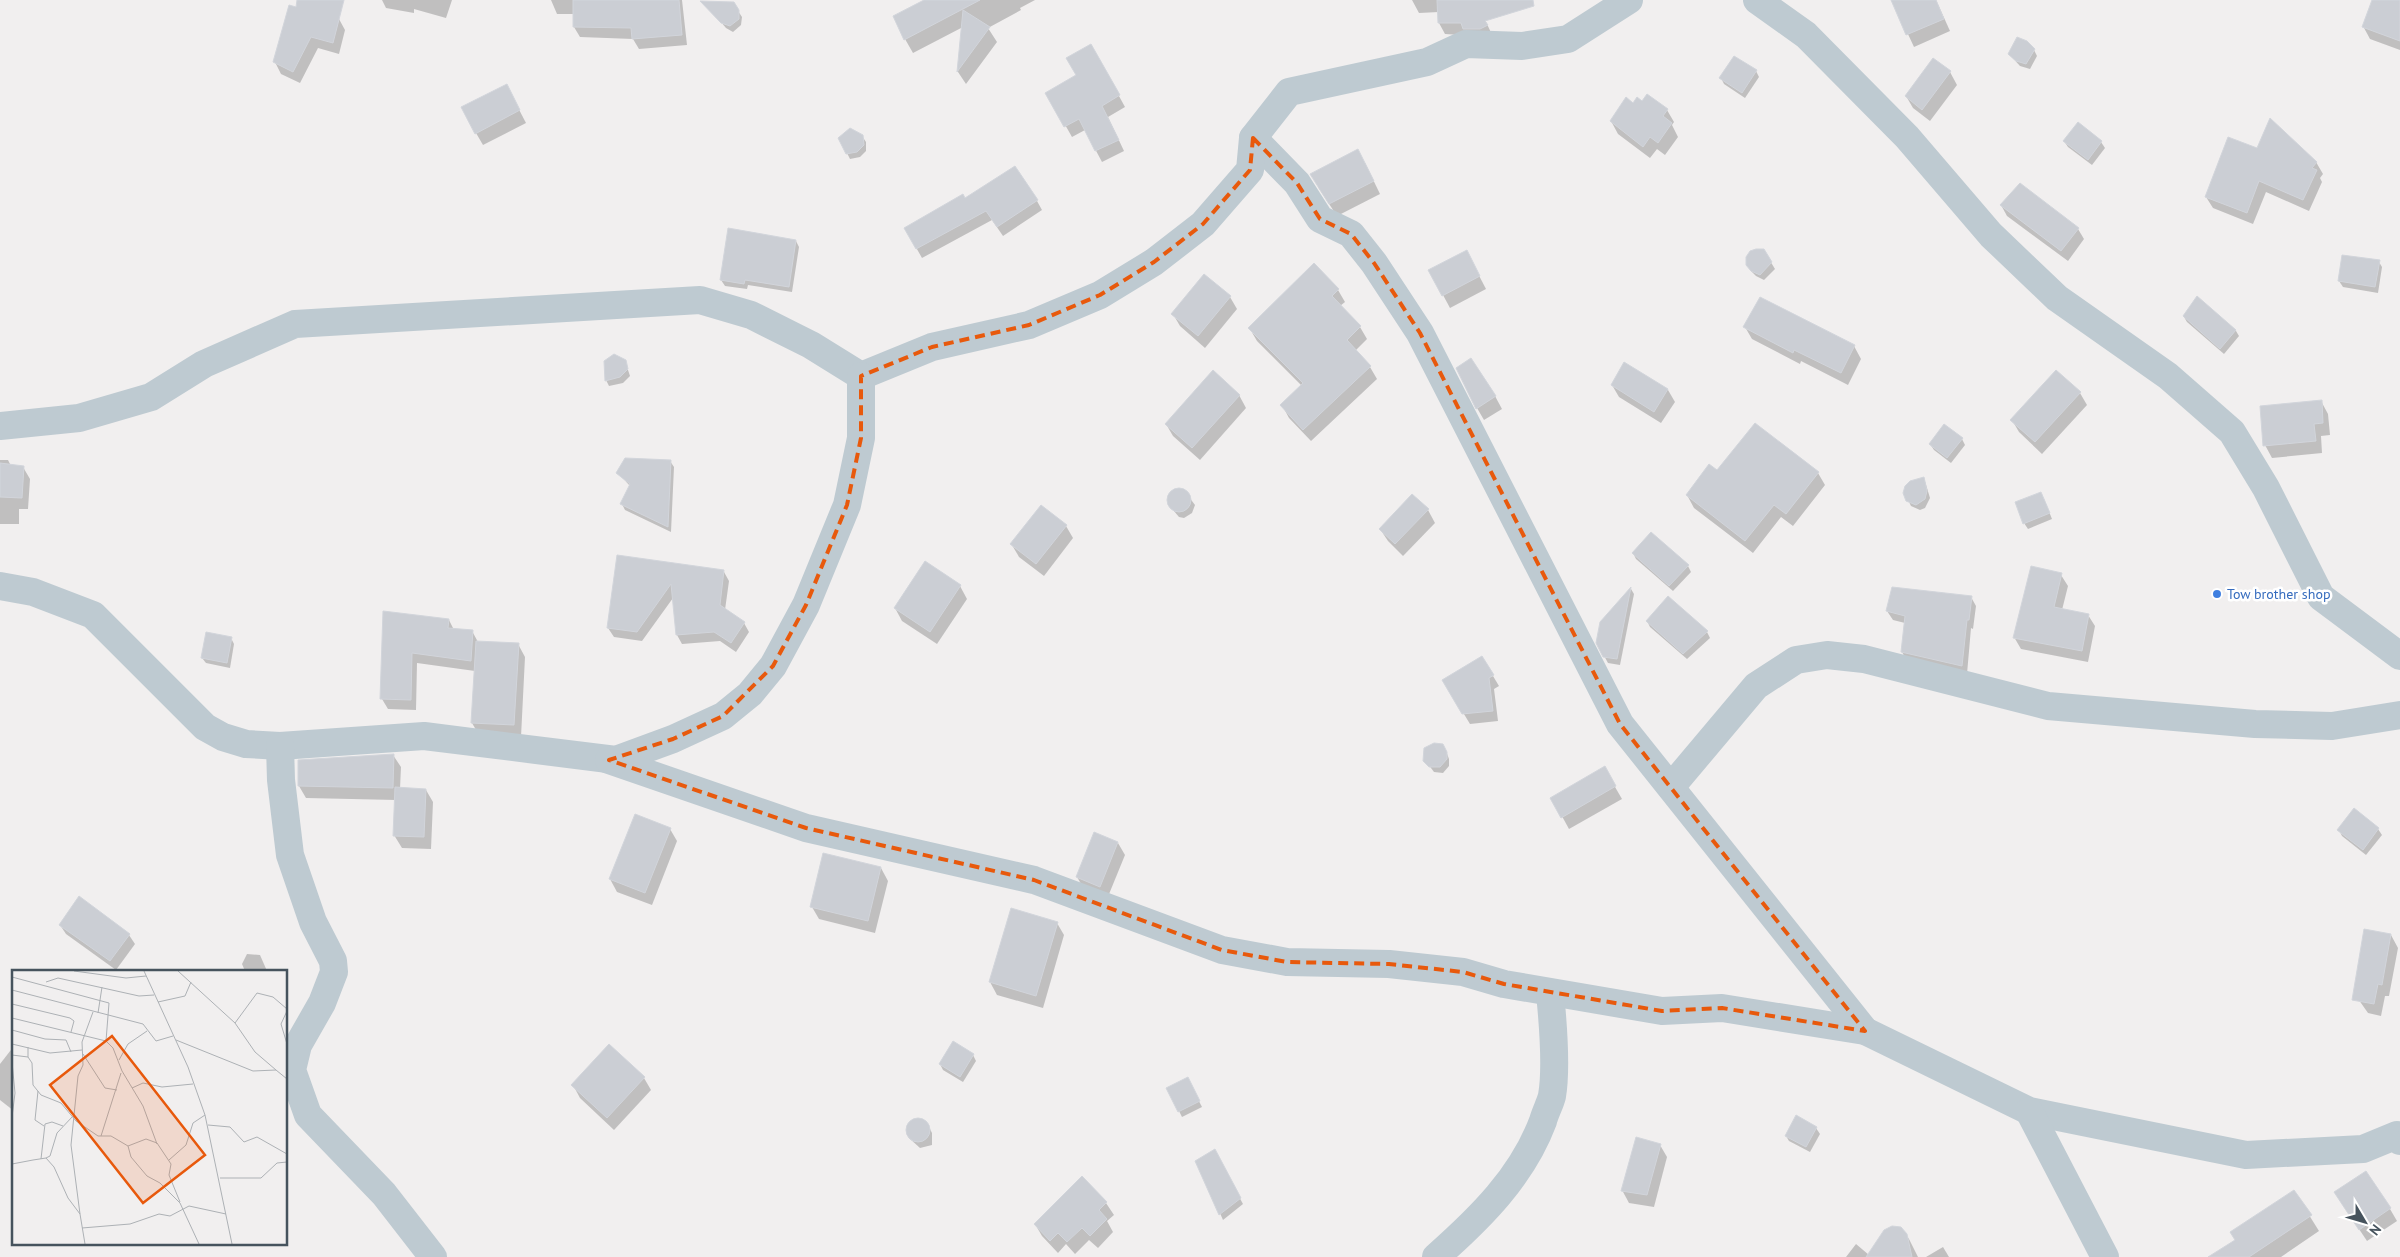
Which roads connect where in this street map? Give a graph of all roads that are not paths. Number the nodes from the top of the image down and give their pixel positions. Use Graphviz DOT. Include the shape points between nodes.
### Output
graph roads {
  1 [pos="1629,0"];
  2 [pos="1757,0"];
  3 [pos="1253,138"];
  4 [pos="861,376"];
  5 [pos="0,426"];
  6 [pos="0,586"];
  7 [pos="2400,656"];
  8 [pos="2400,715"];
  9 [pos="280,746"];
  10 [pos="609,760"];
  11 [pos="1671,787"];
  12 [pos="1550,993"];
  13 [pos="1865,1031"];
  14 [pos="2029,1111"];
  15 [pos="2399,1136"];
  16 [pos="433,1257"];
  17 [pos="1436,1257"];
  18 [pos="2105,1257"];
  1 -- 3 [label="street" via="1568,39 1522,46 1466,44 1427,62 1289,92"];
  2 -- 7 [label="street" via="1806,36 1907,137 1991,236 2057,298 2168,376 2232,432 2266,488 2321,598"];
  3 -- 4 [label="street" via="1250,170 1203,224 1154,262 1100,295 1029,325 932,347"];
  3 -- 11 [label="street" via="1297,183 1320,219 1351,234 1420,333 1620,724"];
  4 -- 5 [label="street" via="811,345 751,315 700,300 295,324 204,364 151,397 79,418"];
  4 -- 10 [label="street" via="861,438 847,505 806,605 773,666 750,694 723,716 674,739"];
  6 -- 9 [label="street" via="33,592 93,615 205,727 246,744"];
  8 -- 11 [label="street" via="2332,726 2255,724 2048,706 1864,659 1827,655 1796,660 1756,686"];
  9 -- 10 [label="street" via="424,736"];
  9 -- 16 [label="street" via="290,855 334,972 322,1003 298,1045 292,1070 308,1115 384,1194"];
  10 -- 12 [label="street" via="806,828 1034,880 1222,950 1287,962 1388,964 1464,972"];
  11 -- 13 [label="street"];
  12 -- 13 [label="street" via="1662,1011 1722,1008"];
  12 -- 17 [label="street" via="1554,1037 1552,1096 1533,1145 1504,1190 1466,1231"];
  13 -- 14 [label="street"];
  14 -- 15 [label="street" via="2246,1155 2363,1149"];
  14 -- 18 [label="street"];
}
